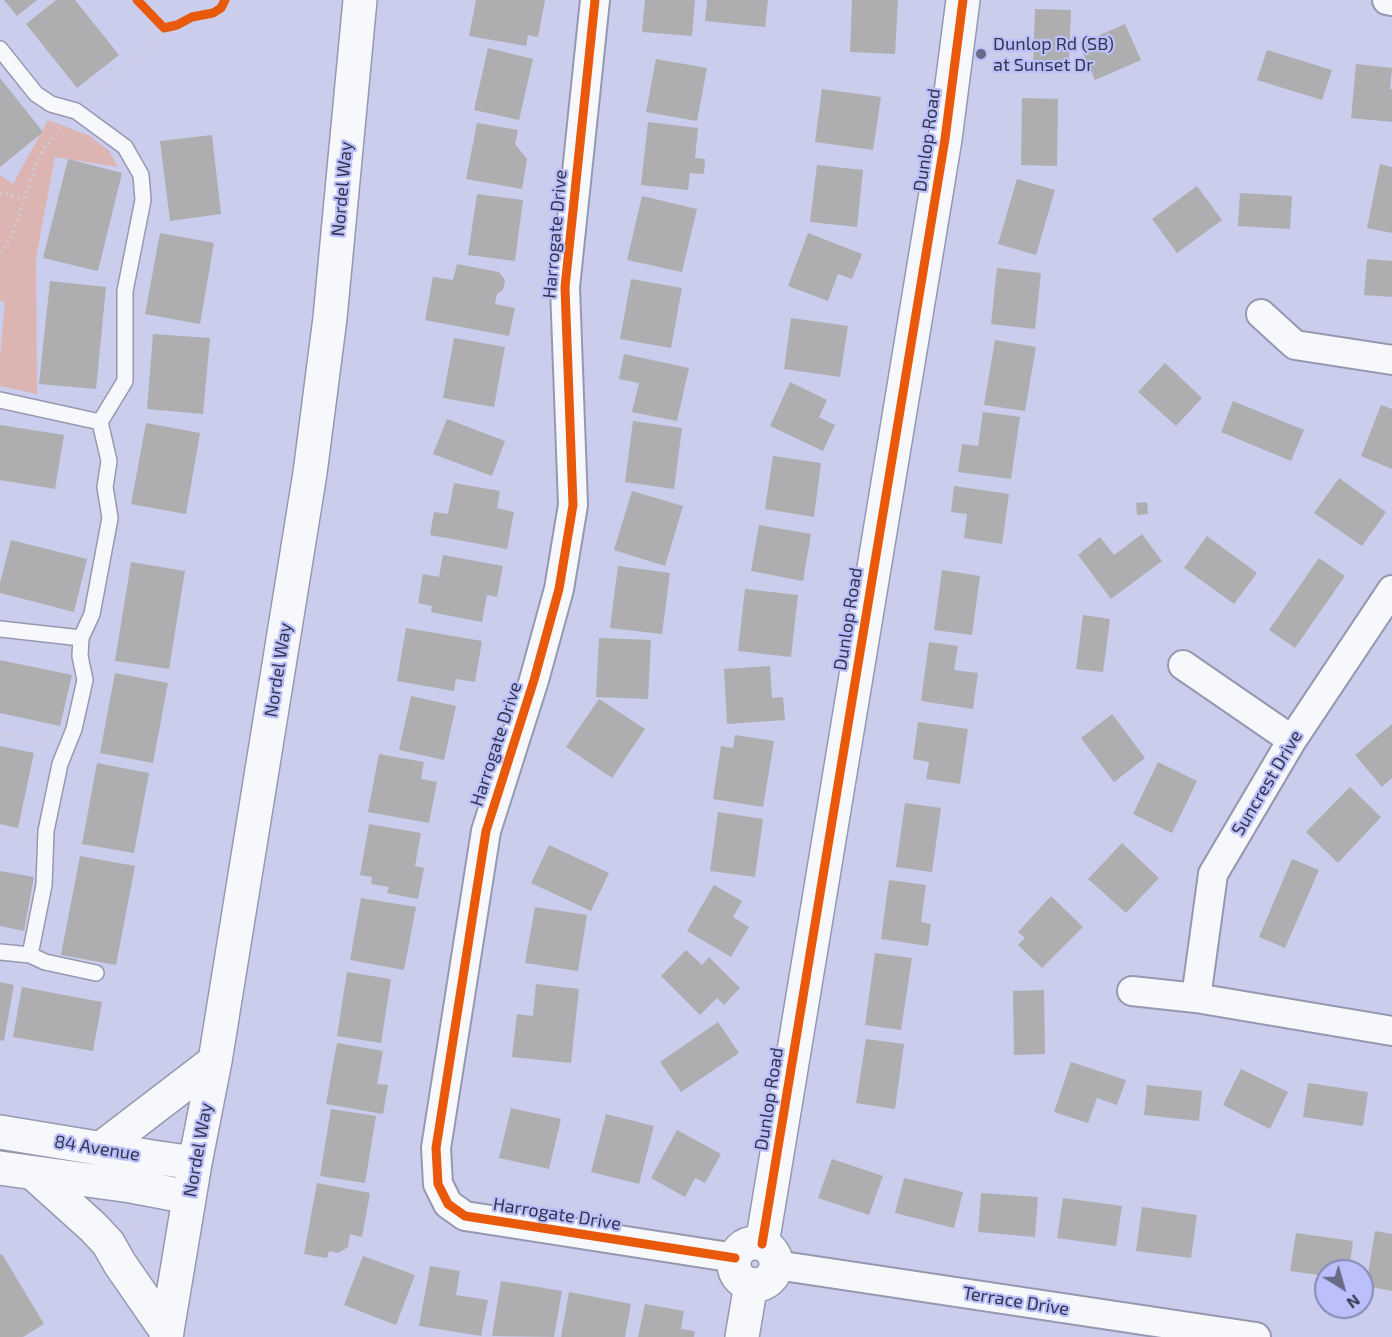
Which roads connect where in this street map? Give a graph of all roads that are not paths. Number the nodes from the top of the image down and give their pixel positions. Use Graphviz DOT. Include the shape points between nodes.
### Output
graph roads {
  1 [pos="360,0"];
  2 [pos="595,0"];
  3 [pos="963,0"];
  4 [pos="1387,0"];
  5 [pos="1392,1"];
  6 [pos="0,49"];
  7 [pos="1261,314"];
  8 [pos="1392,360"];
  9 [pos="0,400"];
  10 [pos="100,422"];
  11 [pos="1392,591"];
  12 [pos="0,629"];
  13 [pos="81,638"];
  14 [pos="1182,665"];
  15 [pos="1292,740"];
  16 [pos="0,952"];
  17 [pos="30,955"];
  18 [pos="96,973"];
  19 [pos="1132,991"];
  20 [pos="1196,998"];
  21 [pos="1392,1030"];
  22 [pos="215,1061"];
  23 [pos="0,1132"];
  24 [pos="100,1149"];
  25 [pos="195,1163"];
  26 [pos="0,1168"];
  27 [pos="33,1173"];
  28 [pos="189,1197"];
  29 [pos="756,1263"];
  30 [pos="167,1335"];
  31 [pos="742,1337"];
  32 [pos="1256,1337"];
  1 -- 22 [label="street, Nordel Way" via="330,318 310,473"];
  2 -- 29 [label="street, Harrogate Drive" via="565,287 573,505 559,589 486,831 436,1148 438,1184 448,1204 465,1216"];
  3 -- 29 [label="street, Dunlop Road" via="945,139"];
  4 -- 5 [label="street"];
  6 -- 10 [label="lane" via="36,94 51,104 76,111 125,147 141,175 142,200 125,291 125,381"];
  7 -- 8 [label="street" via="1295,345"];
  9 -- 10 [label="lane"];
  10 -- 13 [label="lane" via="109,461 105,487 110,518 92,614"];
  11 -- 15 [label="street, Suncrest Drive"];
  12 -- 13 [label="lane"];
  13 -- 17 [label="lane" via="85,680 74,729 60,764 46,831 44,885"];
  14 -- 15 [label="street"];
  15 -- 20 [label="street, Suncrest Drive" via="1213,874"];
  16 -- 17 [label="lane"];
  17 -- 18 [label="lane"];
  19 -- 20 [label="street"];
  20 -- 21 [label="street"];
  22 -- 24 [label="street"];
  22 -- 25 [label="street, Nordel Way"];
  23 -- 24 [label="street, 84 Avenue"];
  24 -- 25 [label="street, 84 Avenue"];
  25 -- 28 [label="street, Nordel Way"];
  26 -- 27 [label="street, 84 Avenue"];
  27 -- 28 [label="street, 84 Avenue"];
  27 -- 30 [label="street" via="108,1243"];
  28 -- 30 [label="street, Nordel Way"];
  29 -- 31 [label="street, Dunlop Road"];
  29 -- 32 [label="street, Terrace Drive"];
}
